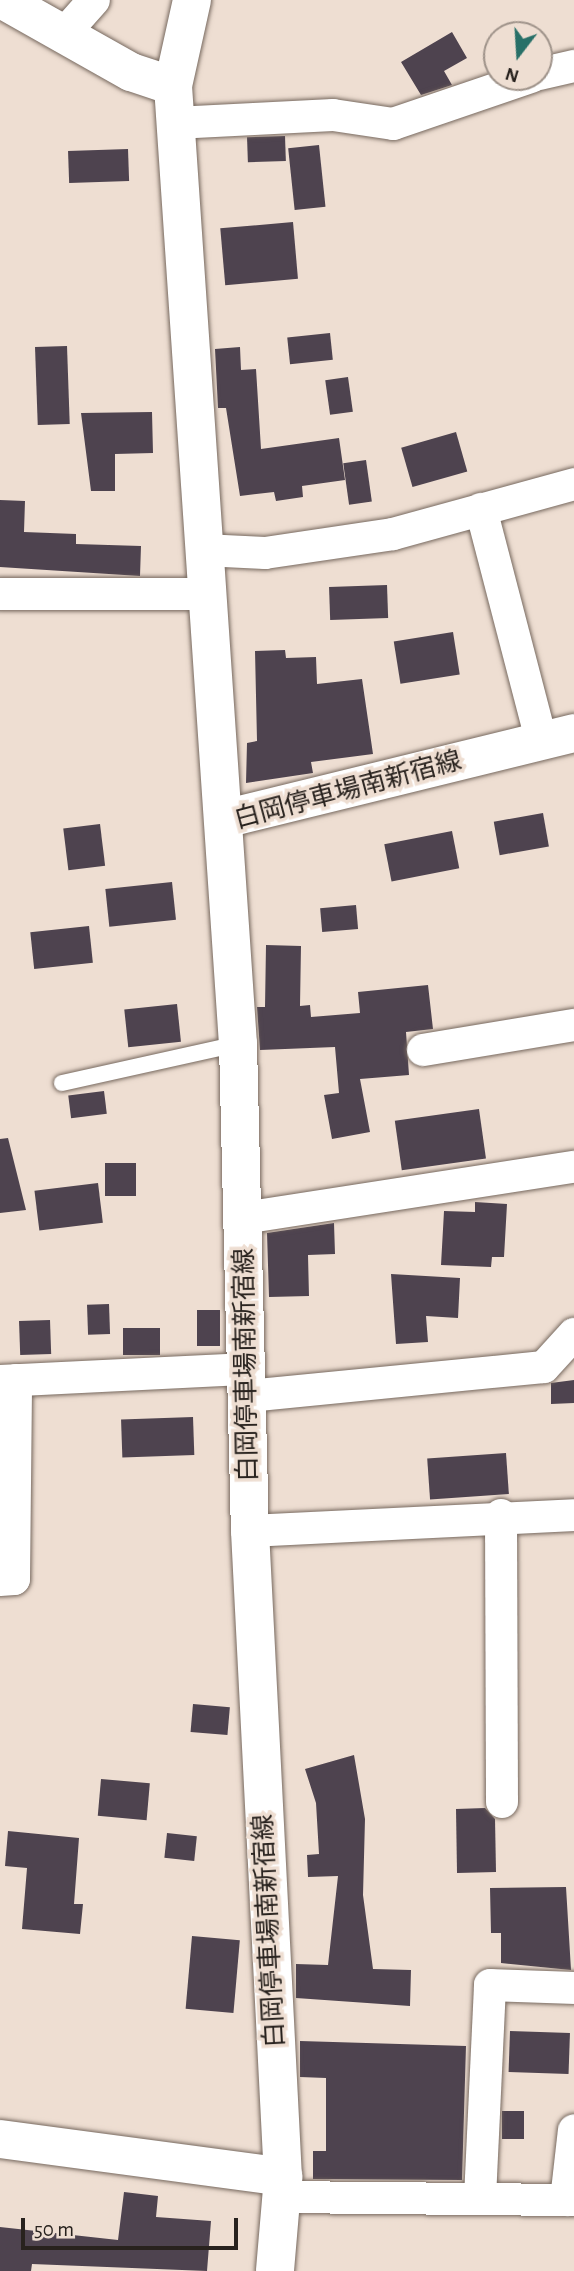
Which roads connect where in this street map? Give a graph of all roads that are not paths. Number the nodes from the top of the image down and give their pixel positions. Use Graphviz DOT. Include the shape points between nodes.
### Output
graph roads {
  1 [pos="2,0"];
  2 [pos="94,0"];
  3 [pos="192,0"];
  4 [pos="61,36"];
  5 [pos="574,66"];
  6 [pos="553,71"];
  7 [pos="490,91"];
  8 [pos="174,104"];
  9 [pos="574,484"];
  10 [pos="481,509"];
  11 [pos="203,550"];
  12 [pos="0,594"];
  13 [pos="206,594"];
  14 [pos="558,736"];
  15 [pos="224,819"];
  16 [pos="574,1025"];
  17 [pos="238,1044"];
  18 [pos="423,1050"];
  19 [pos="62,1083"];
  20 [pos="574,1167"];
  21 [pos="243,1218"];
  22 [pos="574,1334"];
  23 [pos="8,1380"];
  24 [pos="248,1382"];
  25 [pos="502,1515"];
  26 [pos="574,1515"];
  27 [pos="250,1531"];
  28 [pos="0,1580"];
  29 [pos="502,1802"];
  30 [pos="574,1988"];
  31 [pos="574,2130"];
  32 [pos="0,2138"];
  33 [pos="282,2187"];
  34 [pos="480,2198"];
  35 [pos="570,2200"];
  36 [pos="275,2271"];
  1 -- 4 [label="main road"];
  2 -- 4 [label="street"];
  3 -- 8 [label="main road"];
  4 -- 8 [label="main road"];
  5 -- 6 [label="street"];
  7 -- 8 [label="street" via="393,124 333,115"];
  8 -- 11 [label="main road"];
  9 -- 10 [label="street"];
  10 -- 11 [label="street" via="265,554"];
  10 -- 14 [label="street"];
  11 -- 13 [label="main road"];
  12 -- 13 [label="street"];
  13 -- 15 [label="main road"];
  14 -- 15 [label="main road, 白岡停車場南新宿線"];
  15 -- 17 [label="main road, 白岡停車場南新宿線"];
  16 -- 18 [label="street"];
  17 -- 19 [label="lane"];
  17 -- 21 [label="main road, 白岡停車場南新宿線"];
  20 -- 21 [label="street"];
  21 -- 24 [label="main road, 白岡停車場南新宿線"];
  22 -- 24 [label="street" via="544,1367"];
  23 -- 24 [label="street"];
  23 -- 28 [label="street" via="14,1579"];
  24 -- 27 [label="main road, 白岡停車場南新宿線"];
  25 -- 26 [label="street"];
  25 -- 27 [label="street"];
  25 -- 29 [label="street"];
  27 -- 33 [label="main road, 白岡停車場南新宿線"];
  30 -- 34 [label="street" via="490,1985"];
  31 -- 35 [label="street"];
  32 -- 33 [label="main road"];
  33 -- 34 [label="street"];
  33 -- 36 [label="main road, 白岡停車場南新宿線"];
  34 -- 35 [label="street"];
}
